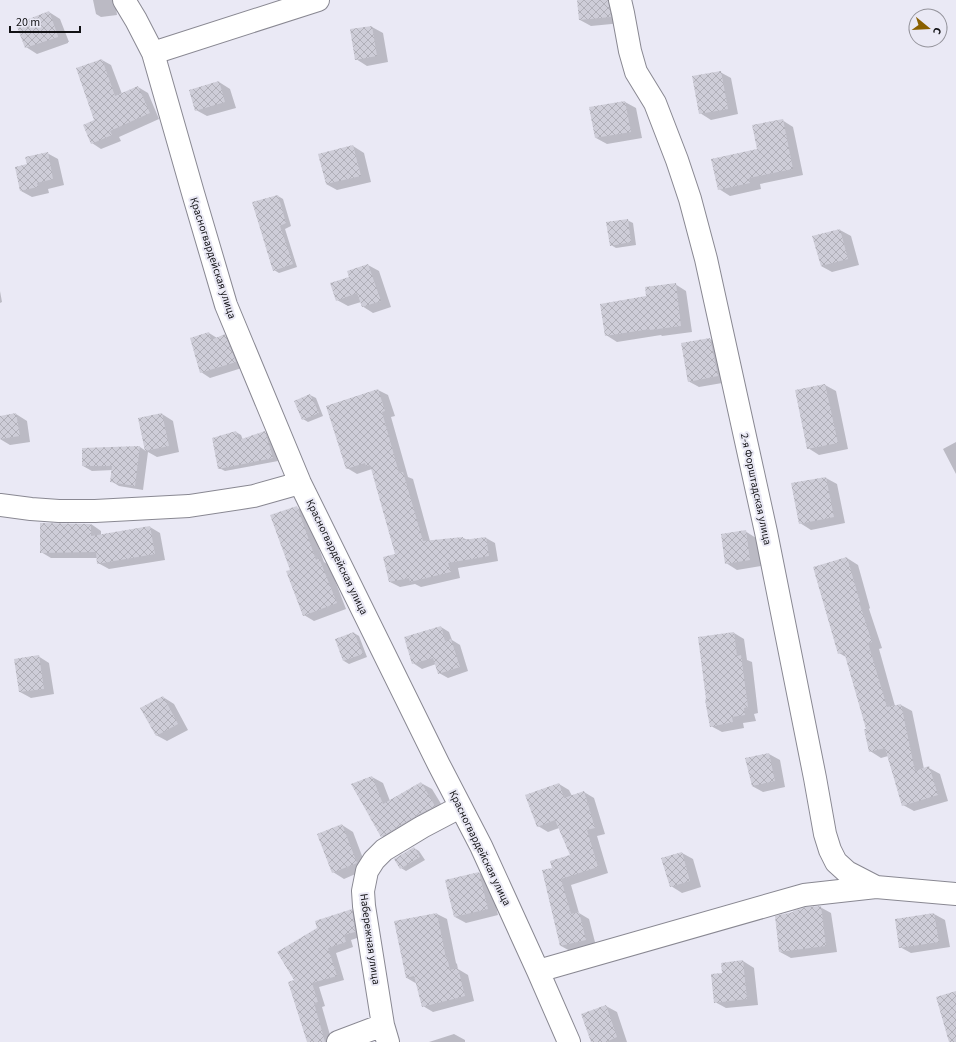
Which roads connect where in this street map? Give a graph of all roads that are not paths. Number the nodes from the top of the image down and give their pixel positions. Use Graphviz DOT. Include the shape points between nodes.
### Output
graph roads {
  1 [pos="124,0"];
  2 [pos="318,0"];
  3 [pos="620,0"];
  4 [pos="153,53"];
  5 [pos="300,483"];
  6 [pos="0,504"];
  7 [pos="460,807"];
  8 [pos="876,887"];
  9 [pos="956,894"];
  10 [pos="538,971"];
  11 [pos="386,1033"];
  12 [pos="338,1042"];
  13 [pos="569,1042"];
  1 -- 4 [label="street, Красногвардейская улица"];
  2 -- 4 [label="street"];
  3 -- 8 [label="street, 2-я Форштадская улица" via="636,72 655,103 677,160 706,259 766,532 825,834 836,862 847,872"];
  4 -- 5 [label="street, Красногвардейская улица" via="226,305"];
  5 -- 6 [label="street" via="254,496 189,506 59,511"];
  5 -- 7 [label="street, Красногвардейская улица"];
  7 -- 10 [label="street, Красногвардейская улица" via="481,846"];
  7 -- 11 [label="street, Набережная улица" via="384,850 367,871 363,891 364,906"];
  8 -- 9 [label="street, 2-я Форштадская улица"];
  8 -- 10 [label="street" via="804,896"];
  10 -- 13 [label="street, Красногвардейская улица"];
  11 -- 12 [label="street, Набережная улица"];
}
